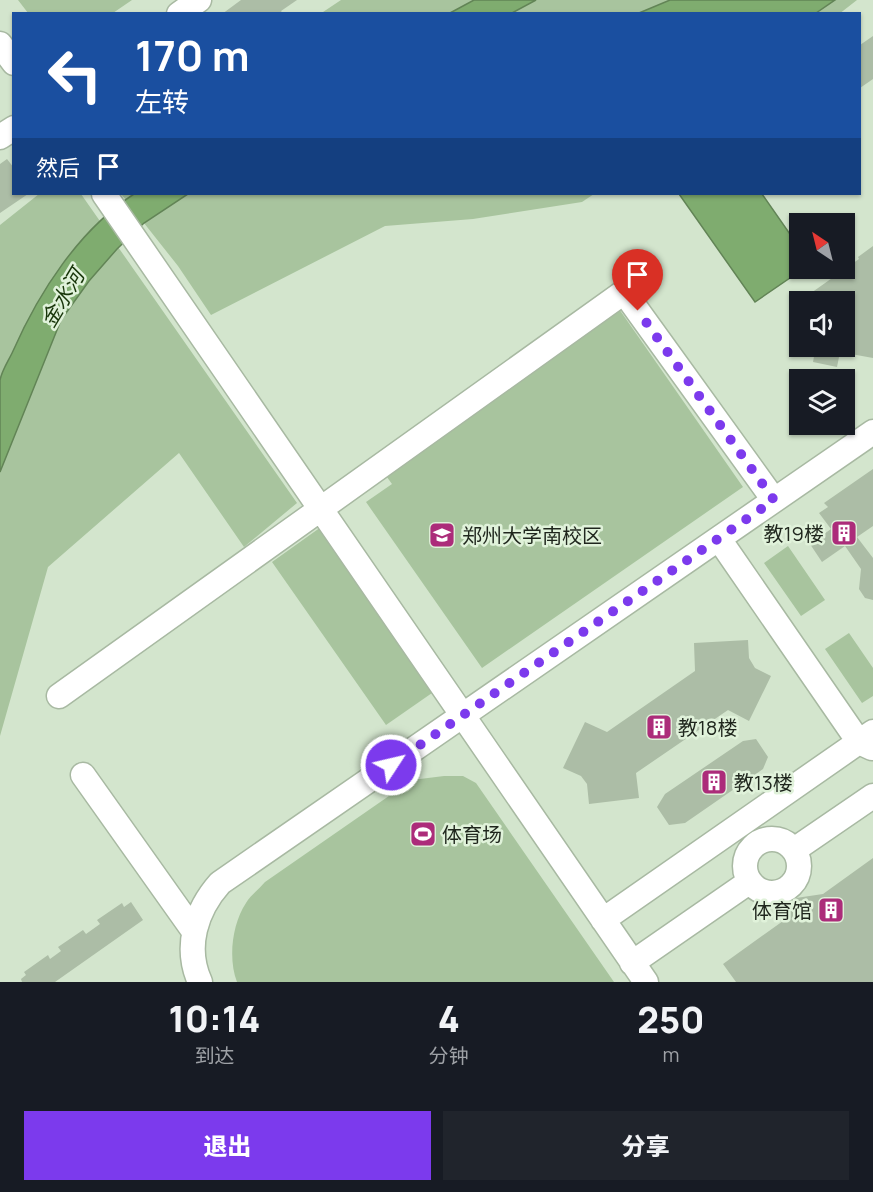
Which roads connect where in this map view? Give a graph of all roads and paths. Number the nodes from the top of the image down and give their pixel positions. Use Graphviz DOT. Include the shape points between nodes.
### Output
graph roads {
  1 [pos="199,0"];
  2 [pos="182,12"];
  3 [pos="0,44"];
  4 [pos="12,60"];
  5 [pos="105,195"];
  6 [pos="873,432"];
  7 [pos="774,500"];
  8 [pos="319,508"];
  9 [pos="719,539"];
  10 [pos="59,696"];
  11 [pos="462,716"];
  12 [pos="868,741"];
  13 [pos="84,775"];
  14 [pos="873,796"];
  15 [pos="794,850"];
  16 [pos="749,882"];
  17 [pos="603,920"];
  18 [pos="193,930"];
  19 [pos="639,972"];
  20 [pos="200,982"];
  1 -- 2 [label="lane"];
  3 -- 4 [label="lane"];
  5 -- 8 [label="lane"];
  6 -- 7 [label="lane"];
  7 -- 8 [label="lane" via="624,292"];
  7 -- 9 [label="lane"];
  8 -- 10 [label="lane"];
  8 -- 11 [label="lane"];
  9 -- 11 [label="lane"];
  9 -- 12 [label="lane"];
  11 -- 17 [label="lane"];
  11 -- 18 [label="lane" via="220,883"];
  12 -- 17 [label="lane"];
  13 -- 18 [label="lane"];
  14 -- 15 [label="lane"];
  15 -- 16 [label="lane" via="774,839 758,843 747,857"];
  15 -- 16 [label="lane" via="800,867 790,888 764,893"];
  16 -- 19 [label="lane"];
  17 -- 19 [label="lane"];
  18 -- 20 [label="lane"];
}
